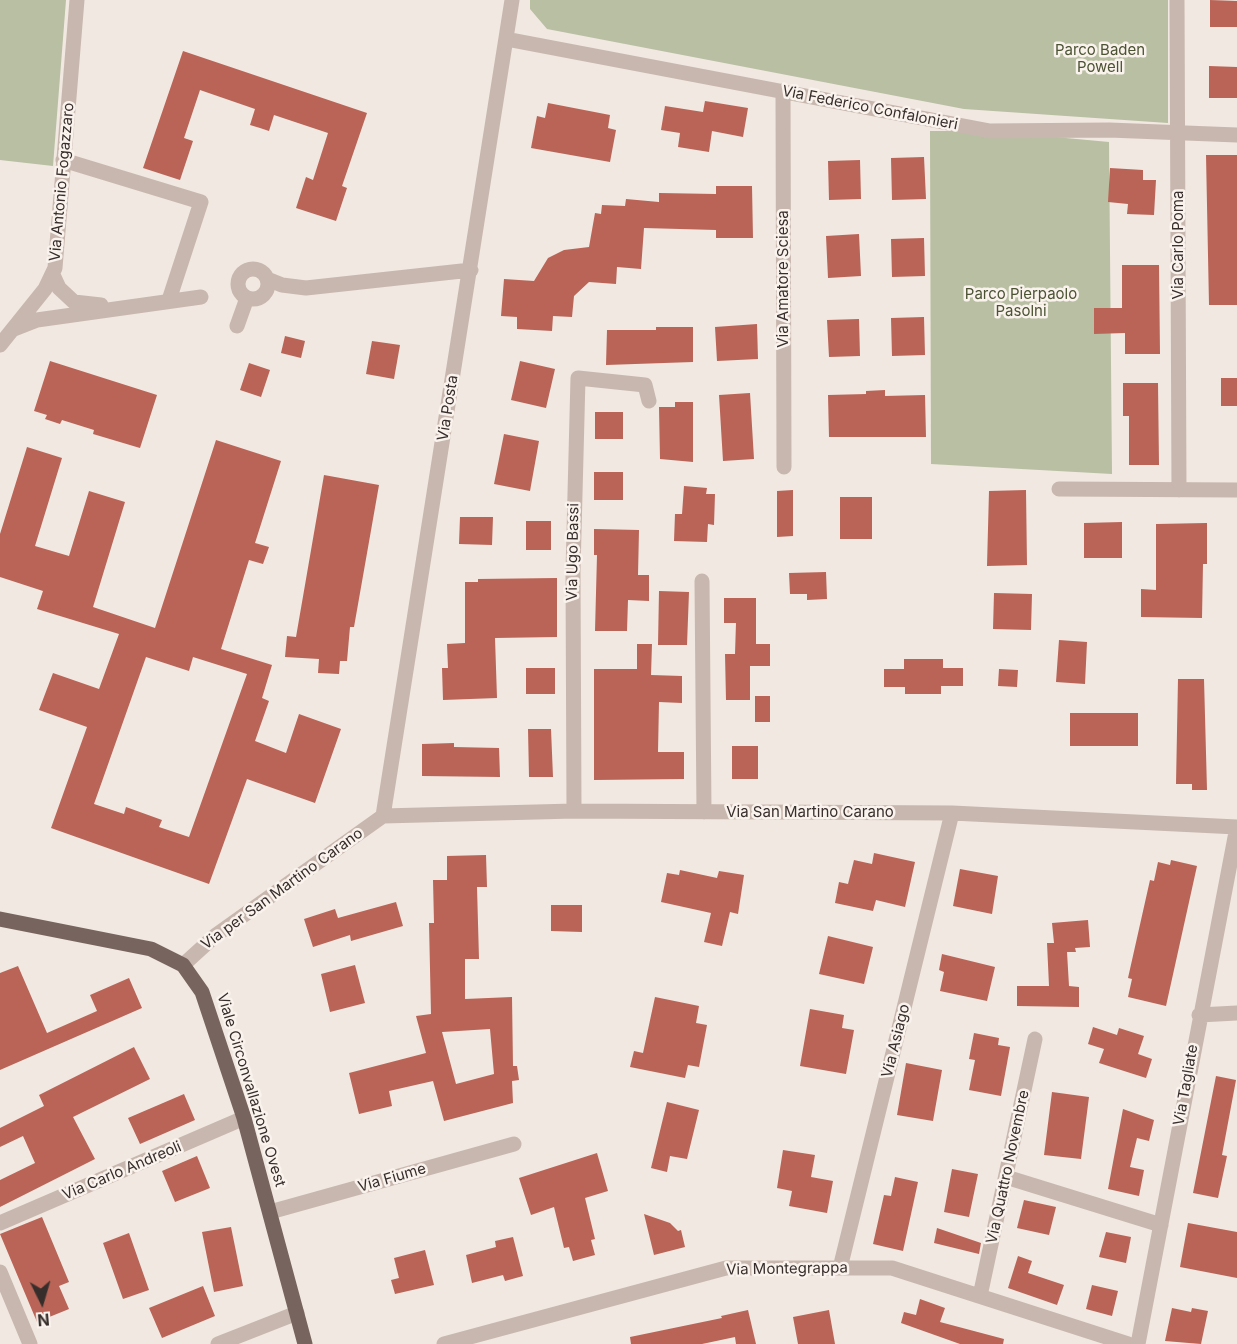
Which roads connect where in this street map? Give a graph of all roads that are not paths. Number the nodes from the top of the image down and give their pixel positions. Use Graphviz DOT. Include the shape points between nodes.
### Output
graph roads {
  1 [pos="77,0"];
  2 [pos="512,0"];
  3 [pos="1177,0"];
  4 [pos="506,39"];
  5 [pos="783,91"];
  6 [pos="1178,135"];
  7 [pos="1237,135"];
  8 [pos="63,160"];
  9 [pos="471,270"];
  10 [pos="53,274"];
  11 [pos="267,279"];
  12 [pos="306,288"];
  13 [pos="201,297"];
  14 [pos="254,297"];
  15 [pos="169,300"];
  16 [pos="131,305"];
  17 [pos="237,326"];
  18 [pos="12,330"];
  19 [pos="0,345"];
  20 [pos="649,401"];
  21 [pos="784,467"];
  22 [pos="1059,489"];
  23 [pos="1179,490"];
  24 [pos="1237,490"];
  25 [pos="702,581"];
  26 [pos="574,811"];
  27 [pos="704,812"];
  28 [pos="952,813"];
  29 [pos="383,816"];
  30 [pos="1237,827"];
  31 [pos="0,919"];
  32 [pos="183,965"];
  33 [pos="1237,1013"];
  34 [pos="1199,1016"];
  35 [pos="1035,1039"];
  36 [pos="244,1118"];
  37 [pos="514,1144"];
  38 [pos="1006,1177"];
  39 [pos="270,1212"];
  40 [pos="0,1223"];
  41 [pos="1161,1225"];
  42 [pos="840,1268"];
  43 [pos="0,1272"];
  44 [pos="4,1293"];
  45 [pos="980,1296"];
  46 [pos="297,1313"];
  47 [pos="30,1344"];
  48 [pos="218,1344"];
  49 [pos="305,1344"];
  50 [pos="444,1344"];
  51 [pos="1128,1344"];
  52 [pos="1137,1344"];
  1 -- 8 [label="street, Via Antonio Fogazzaro"];
  2 -- 4 [label="street, Via Posta"];
  3 -- 6 [label="street, Via Carlo Poma"];
  4 -- 5 [label="street, Via Federico Confalonieri"];
  4 -- 9 [label="street, Via Posta"];
  5 -- 6 [label="street, Via Federico Confalonieri" via="990,130 1109,130"];
  5 -- 21 [label="street, Via Amatore Sciesa"];
  6 -- 7 [label="street, Via Federico Confalonieri"];
  6 -- 23 [label="street, Via Carlo Poma"];
  8 -- 10 [label="street, Via Antonio Fogazzaro"];
  8 -- 15 [label="street" via="201,202"];
  9 -- 12 [label="street"];
  9 -- 29 [label="street, Via Posta"];
  10 -- 16 [label="street" via="59,288 74,302"];
  10 -- 18 [label="street, Via Antonio Fogazzaro"];
  11 -- 12 [label="street"];
  11 -- 14 [label="street" via="267,290"];
  11 -- 14 [label="street" via="255,269 242,273 238,287"];
  12 -- 14 [label="street" via="290,294"];
  13 -- 15 [label="street"];
  14 -- 17 [label="street"];
  15 -- 16 [label="street"];
  16 -- 18 [label="street" via="28,322"];
  18 -- 19 [label="street, Via Antonio Fogazzaro"];
  20 -- 26 [label="street, Via Ugo Bassi" via="645,385 578,378 573,571"];
  22 -- 23 [label="street"];
  23 -- 24 [label="street"];
  25 -- 27 [label="street"];
  26 -- 27 [label="street, Via San Martino Carano"];
  26 -- 29 [label="street, Via San Martino Carano"];
  27 -- 28 [label="street, Via San Martino Carano"];
  28 -- 30 [label="street, Via San Martino Carano"];
  28 -- 42 [label="street, Via Asiago"];
  29 -- 32 [label="street, Via per San Martino Carano" via="216,935"];
  30 -- 34 [label="street, Via Tagliate"];
  31 -- 32 [label="main road, Viale Circonvallazione Ovest" via="151,949"];
  32 -- 36 [label="main road, Viale Circonvallazione Ovest" via="202,992"];
  33 -- 34 [label="street"];
  34 -- 41 [label="street, Via Tagliate"];
  35 -- 38 [label="street, Via Quattro Novembre"];
  36 -- 39 [label="main road, Viale Circonvallazione Ovest"];
  36 -- 40 [label="street, Via Carlo Andreoli"];
  37 -- 39 [label="street, Via Fiume"];
  38 -- 41 [label="street"];
  38 -- 45 [label="street, Via Quattro Novembre"];
  39 -- 46 [label="main road, Viale Circonvallazione Ovest"];
  41 -- 52 [label="street, Via Tagliate"];
  42 -- 45 [label="street, Via Montegrappa" via="892,1268"];
  42 -- 50 [label="street, Via Montegrappa" via="726,1268"];
  43 -- 44 [label="street"];
  44 -- 47 [label="street"];
  45 -- 51 [label="street, Via Montegrappa"];
  46 -- 48 [label="street"];
  46 -- 49 [label="main road, Viale Circonvallazione Ovest"];
}
